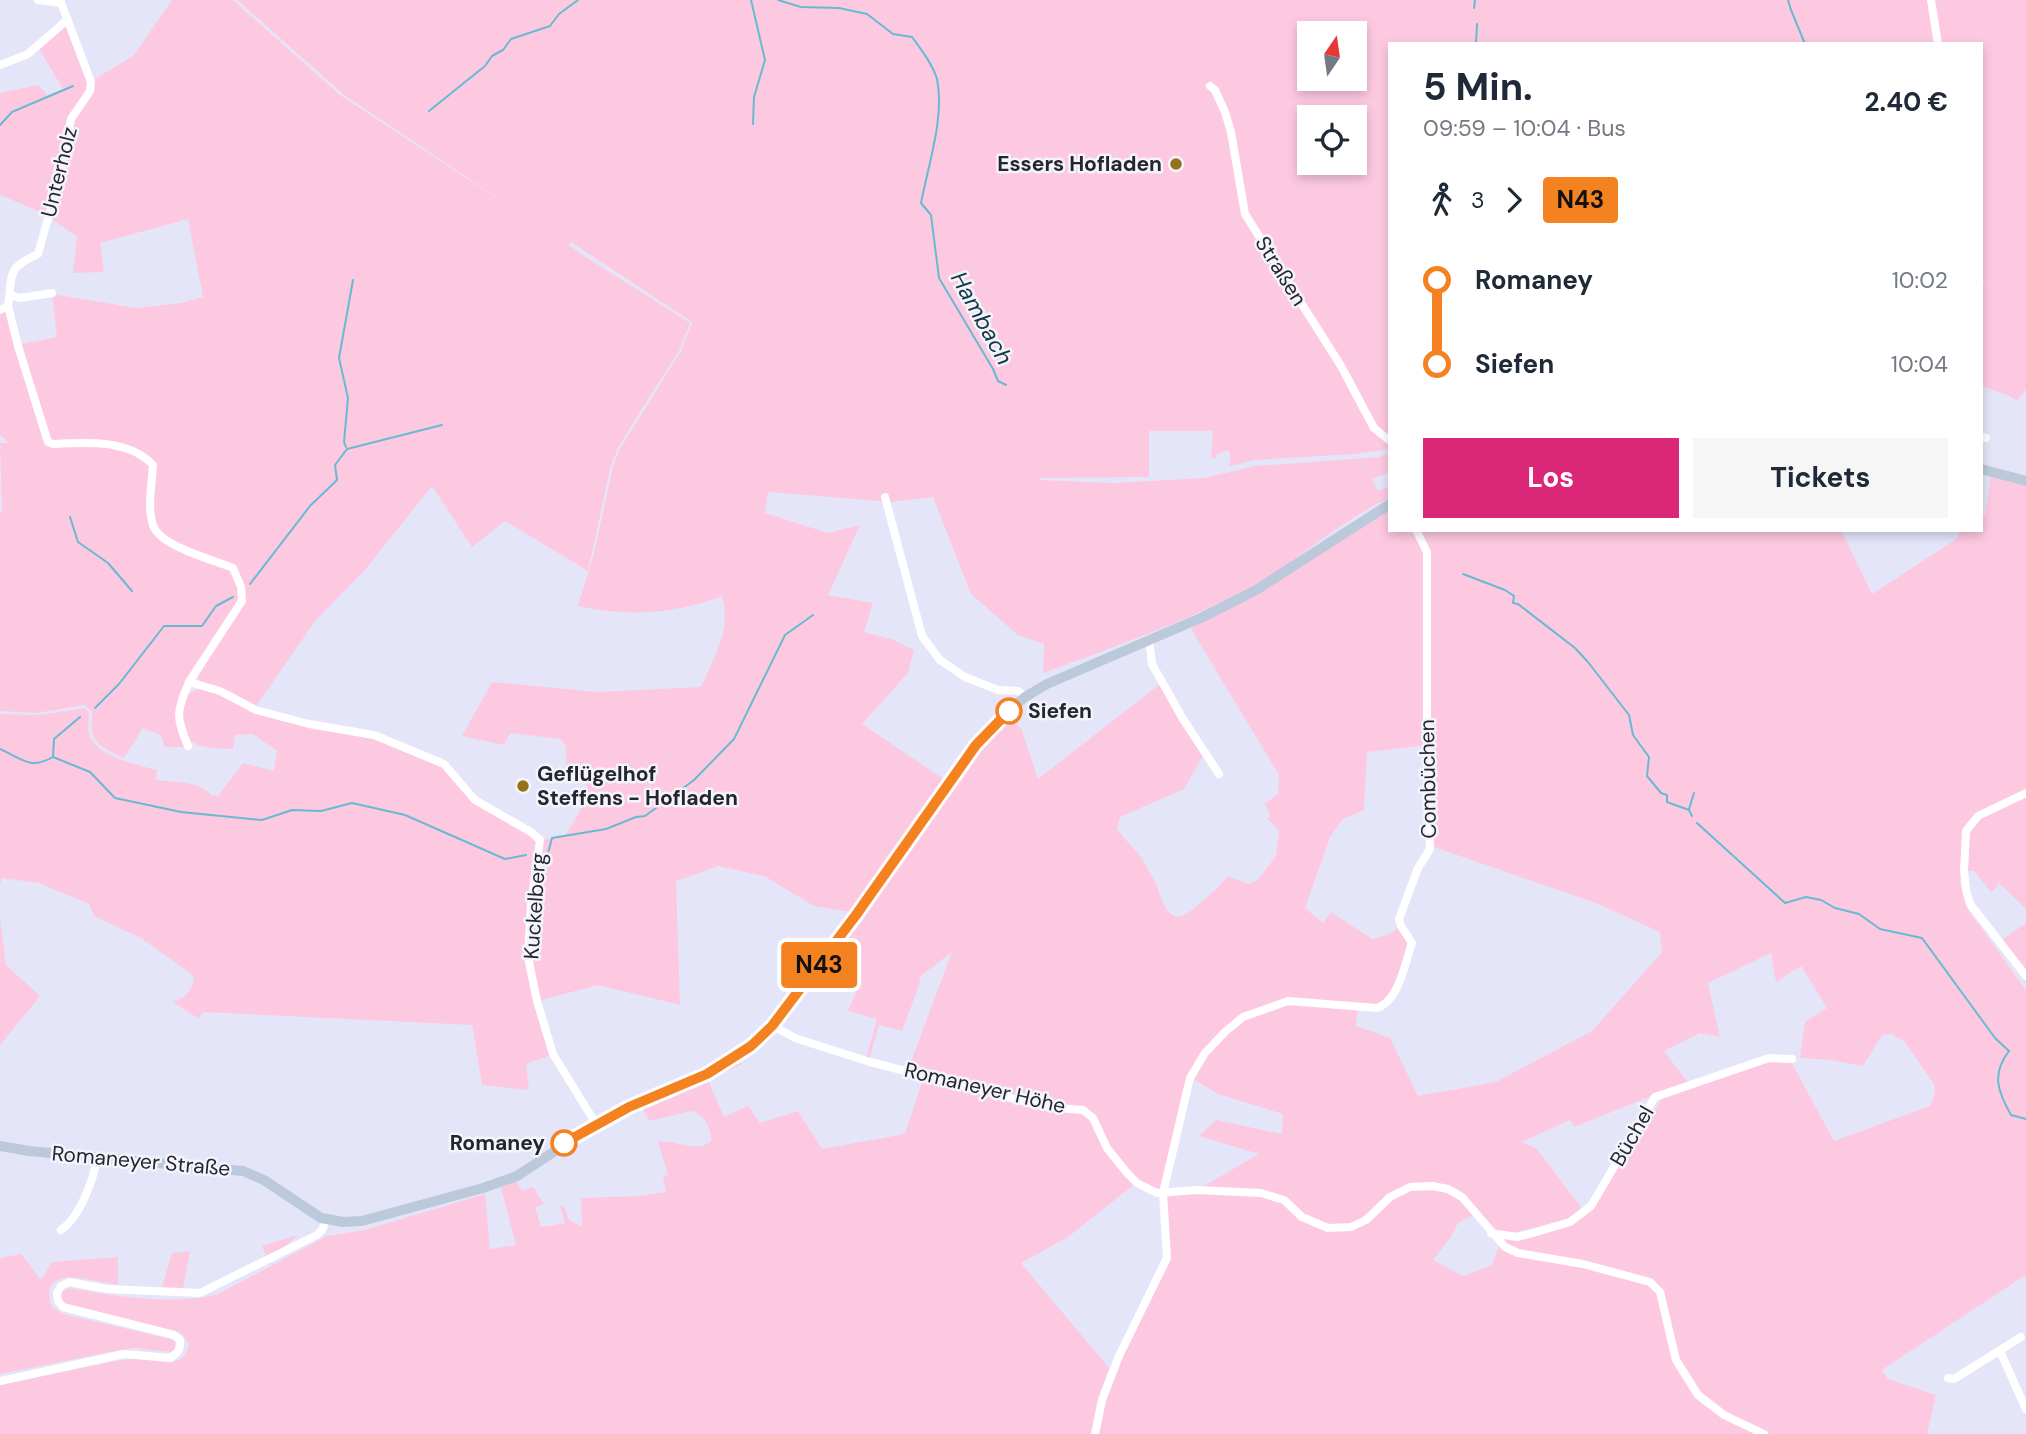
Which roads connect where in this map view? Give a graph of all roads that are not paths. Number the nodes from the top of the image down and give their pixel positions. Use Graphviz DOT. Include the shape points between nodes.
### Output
graph roads {
  1 [pos="38,0"];
  2 [pos="1931,0"];
  3 [pos="60,1"];
  4 [pos="67,20"];
  5 [pos="1938,42"];
  6 [pos="0,65"];
  7 [pos="1210,86"];
  8 [pos="52,293"];
  9 [pos="10,295"];
  10 [pos="4,308"];
  11 [pos="1388,438"];
  12 [pos="1983,470"];
  13 [pos="2026,481"];
  14 [pos="885,497"];
  15 [pos="1388,505"];
  16 [pos="1417,532"];
  17 [pos="1149,639"];
  18 [pos="189,682"];
  19 [pos="1025,697"];
  20 [pos="188,746"];
  21 [pos="1219,774"];
  22 [pos="2026,793"];
  23 [pos="2026,976"];
  24 [pos="772,1026"];
  25 [pos="1791,1059"];
  26 [pos="596,1124"];
  27 [pos="0,1146"];
  28 [pos="97,1157"];
  29 [pos="1163,1193"];
  30 [pos="326,1220"];
  31 [pos="61,1230"];
  32 [pos="1491,1233"];
  33 [pos="2021,1337"];
  34 [pos="2000,1351"];
  35 [pos="1948,1378"];
  36 [pos="0,1381"];
  37 [pos="2026,1409"];
  38 [pos="1095,1434"];
  39 [pos="1765,1434"];
  1 -- 3 [label="street"];
  2 -- 5 [label="street"];
  3 -- 4 [label="street, Unterholz"];
  4 -- 6 [label="street" via="28,54"];
  4 -- 9 [label="street, Unterholz" via="90,90 71,119 38,254 12,271"];
  7 -- 11 [label="street, Straßen" via="1231,132 1245,214 1374,428"];
  8 -- 9 [label="street"];
  9 -- 10 [label="street, Unterholz"];
  10 -- 18 [label="street" via="48,442 95,442 145,456 153,465 151,512 156,533 184,550 233,568 242,601"];
  12 -- 13 [label="main road"];
  14 -- 19 [label="street" via="922,636 940,660 965,677"];
  15 -- 17 [label="main road" via="1256,590"];
  16 -- 29 [label="street, Combüchen" via="1427,552 1430,849 1399,919 1412,943 1392,997 1377,1008 1288,1001 1243,1017 1226,1031 1190,1078"];
  17 -- 19 [label="main road"];
  17 -- 21 [label="street" via="1152,664"];
  18 -- 20 [label="street" via="178,717"];
  18 -- 26 [label="street, Kuckelberg" via="220,691 256,710 374,735 444,764 475,800 540,841 528,957 553,1054"];
  19 -- 24 [label="main road" via="976,745"];
  22 -- 23 [label="street" via="1978,816 1966,831 1964,870 1970,904"];
  24 -- 26 [label="main road" via="751,1046 707,1074"];
  24 -- 29 [label="street, Romaneyer Höhe" via="870,1062 1046,1107 1083,1110 1093,1118 1107,1148 1127,1173 1149,1191"];
  25 -- 32 [label="street, Büchel" via="1769,1058 1655,1097 1591,1206 1570,1222 1533,1233 1517,1237"];
  26 -- 30 [label="main road, Romaneyer Straße" via="517,1176 353,1222"];
  27 -- 28 [label="main road, Romaneyer Straße"];
  28 -- 30 [label="main road, Romaneyer Straße" via="243,1171"];
  28 -- 31 [label="street" via="92,1181 70,1224"];
  29 -- 32 [label="street" via="1261,1193 1284,1200 1302,1217 1328,1228 1350,1227 1366,1220 1390,1197 1410,1187 1432,1186 1462,1197"];
  29 -- 38 [label="street" via="1167,1258 1119,1356"];
  30 -- 36 [label="street" via="317,1235 200,1293 107,1289 69,1282 57,1293 63,1307 174,1335 180,1340 177,1354 170,1358 124,1354"];
  32 -- 39 [label="street" via="1518,1253 1650,1282 1660,1292 1676,1360 1698,1395 1724,1415"];
  33 -- 34 [label="street"];
  34 -- 35 [label="street" via="1954,1380"];
  34 -- 37 [label="street"];
}
